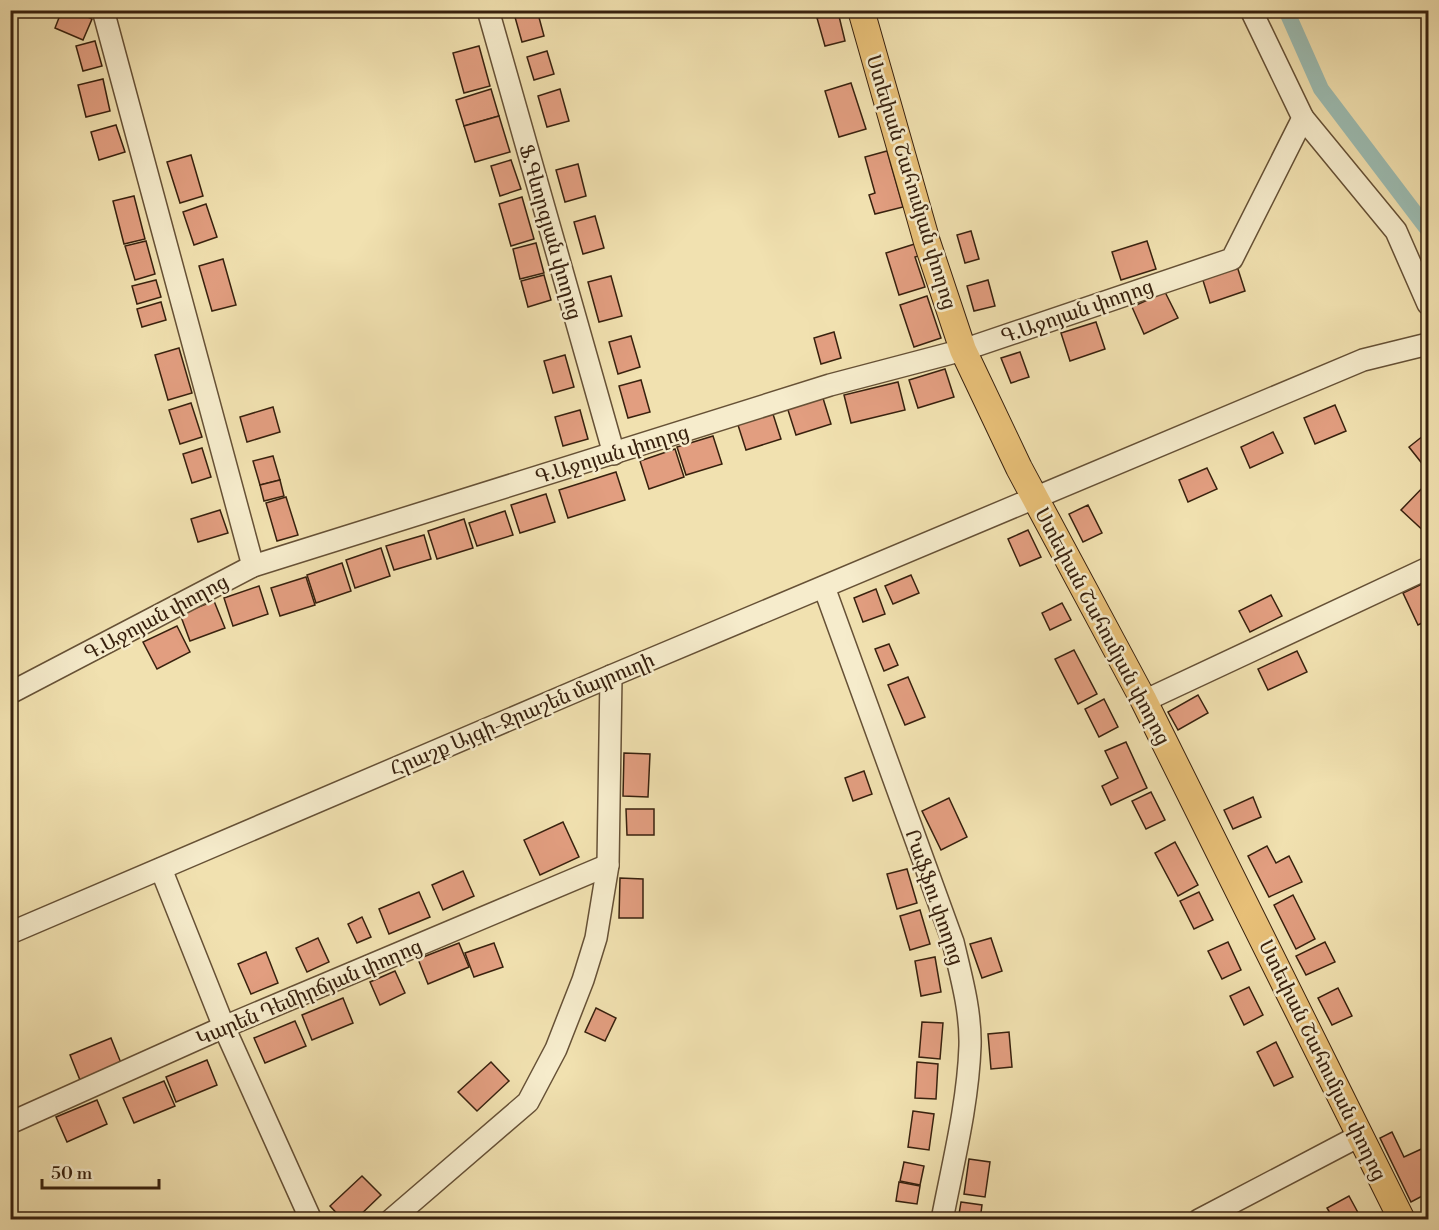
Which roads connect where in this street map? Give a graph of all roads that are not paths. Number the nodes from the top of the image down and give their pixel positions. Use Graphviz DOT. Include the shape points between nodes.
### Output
graph roads {
  1 [pos="103,10"];
  2 [pos="488,10"];
  3 [pos="861,10"];
  4 [pos="1251,10"];
  5 [pos="1303,118"];
  6 [pos="1428,304"];
  7 [pos="1428,344"];
  8 [pos="963,350"];
  9 [pos="614,454"];
  10 [pos="1035,499"];
  11 [pos="252,566"];
  12 [pos="1428,568"];
  13 [pos="824,587"];
  14 [pos="611,676"];
  15 [pos="10,693"];
  16 [pos="1144,701"];
  17 [pos="609,865"];
  18 [pos="161,869"];
  19 [pos="10,933"];
  20 [pos="224,1027"];
  21 [pos="10,1123"];
  22 [pos="1361,1135"];
  23 [pos="312,1220"];
  24 [pos="390,1220"];
  25 [pos="942,1220"];
  26 [pos="1198,1220"];
  27 [pos="1402,1220"];
  1 -- 11 [label="street"];
  2 -- 9 [label="street, Ֆ.Գևորգյան փողոց"];
  3 -- 8 [label="main road, Ստեփան Շահումյան փողոց" via="927,242"];
  4 -- 5 [label="street"];
  5 -- 6 [label="street" via="1396,231"];
  5 -- 8 [label="street, Գ.Աջոյան փողոց" via="1232,259"];
  7 -- 10 [label="street, Հրաշք Այգի-Ջրաշեն մայրուղի" via="1363,360"];
  8 -- 9 [label="street, Գ.Աջոյան փողոց" via="830,385"];
  8 -- 10 [label="main road, Ստեփան Շահումյան փողոց"];
  9 -- 11 [label="street, Գ.Աջոյան փողոց"];
  10 -- 13 [label="street, Հրաշք Այգի-Ջրաշեն մայրուղի"];
  10 -- 16 [label="main road, Ստեփան Շահումյան փողոց"];
  11 -- 15 [label="street, Գ.Աջոյան փողոց"];
  12 -- 16 [label="street"];
  13 -- 14 [label="street, Հրաշք Այգի-Ջրաշեն մայրուղի"];
  13 -- 25 [label="street, Րաֆֆու փողոց" via="953,942 966,998 970,1044 966,1092"];
  14 -- 17 [label="street"];
  14 -- 18 [label="street, Հրաշք Այգի-Ջրաշեն մայրուղի"];
  16 -- 22 [label="main road, Ստեփան Շահումյան փողոց"];
  17 -- 20 [label="street, Կարեն Դեմիրճյան փողոց"];
  17 -- 24 [label="street" via="584,980 556,1049 528,1102"];
  18 -- 19 [label="street, Հրաշք Այգի-Ջրաշեն մայրուղի"];
  18 -- 20 [label="street"];
  20 -- 21 [label="street, Կարեն Դեմիրճյան փողոց"];
  20 -- 23 [label="street"];
  22 -- 26 [label="street"];
  22 -- 27 [label="main road, Ստեփան Շահումյան փողոց"];
}
